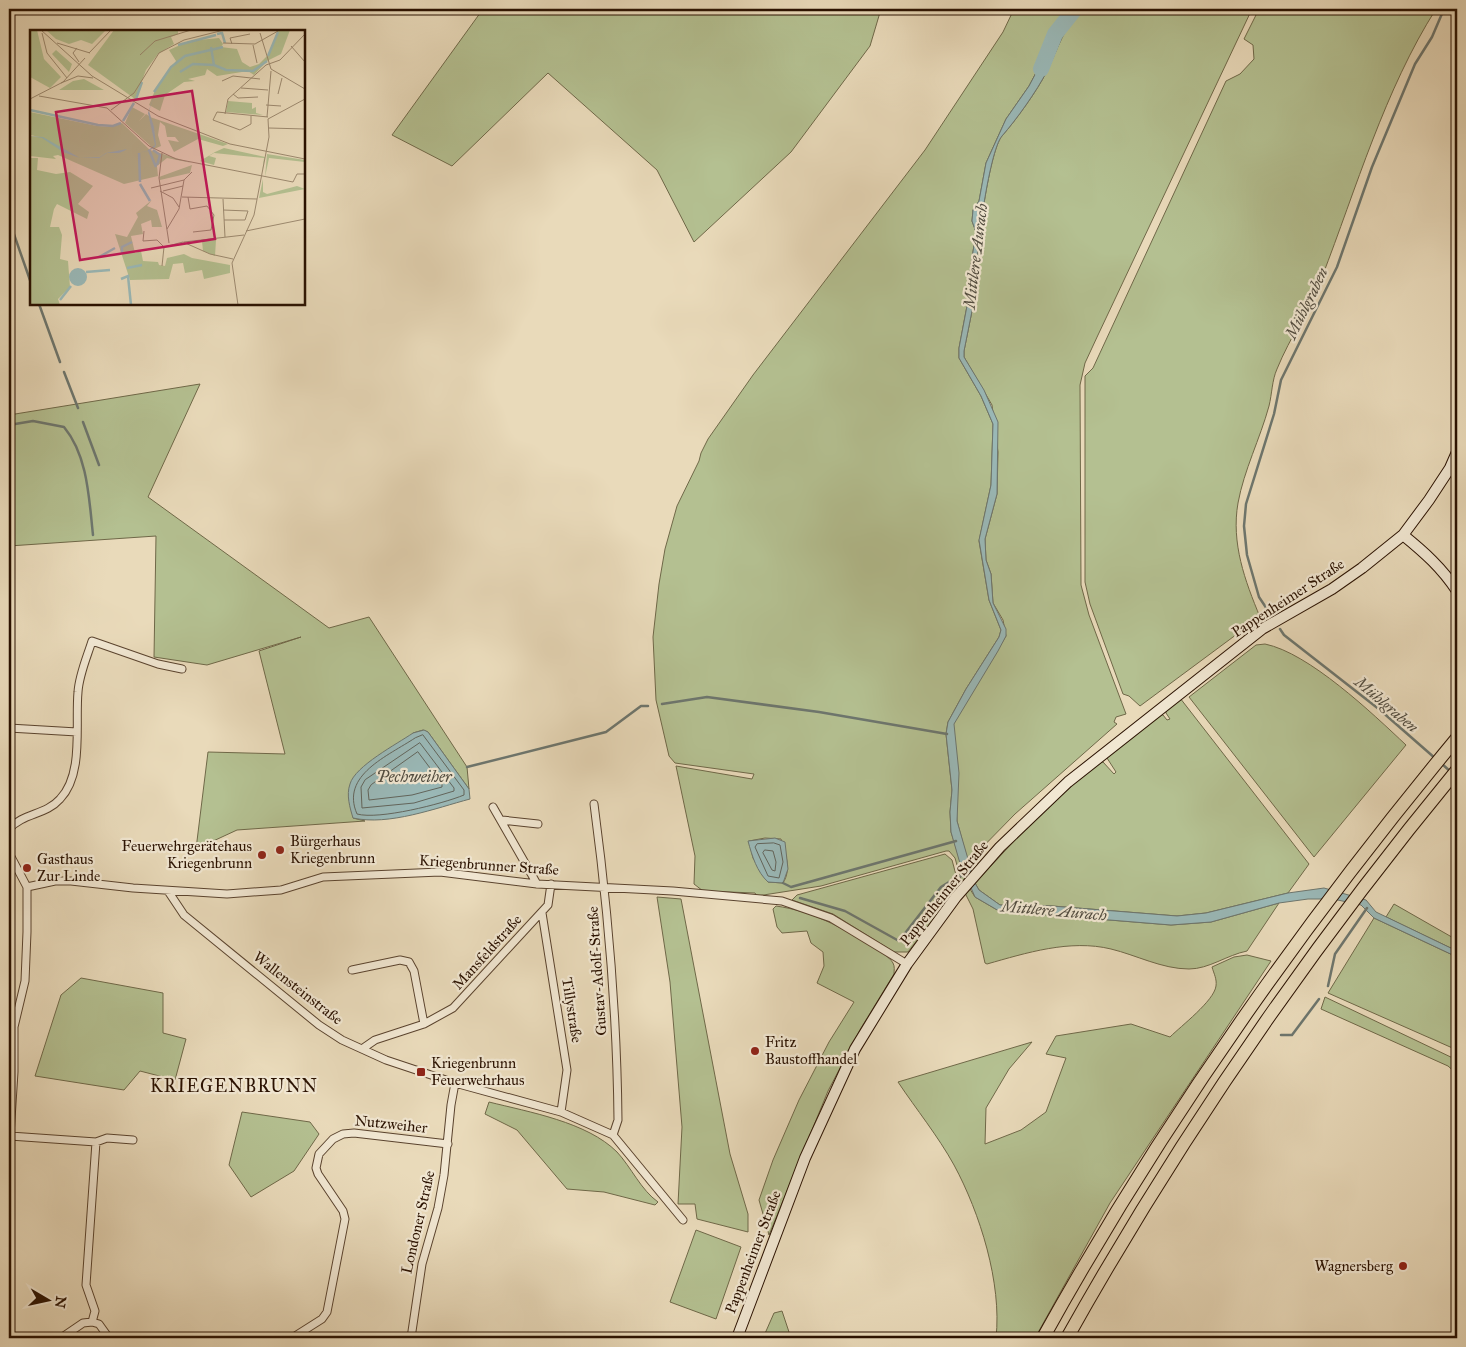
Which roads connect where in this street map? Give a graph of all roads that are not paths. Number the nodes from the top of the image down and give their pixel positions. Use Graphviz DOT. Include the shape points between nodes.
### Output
graph roads {
  1 [pos="1457,452"];
  2 [pos="1403,535"];
  3 [pos="1457,591"];
  4 [pos="182,669"];
  5 [pos="9,728"];
  6 [pos="77,732"];
  7 [pos="1457,738"];
  8 [pos="1457,770"];
  9 [pos="594,804"];
  10 [pos="493,807"];
  11 [pos="502,820"];
  12 [pos="538,824"];
  13 [pos="9,829"];
  14 [pos="9,853"];
  15 [pos="11,861"];
  16 [pos="537,884"];
  17 [pos="551,884"];
  18 [pos="27,887"];
  19 [pos="605,888"];
  20 [pos="168,891"];
  21 [pos="542,913"];
  22 [pos="907,964"];
  23 [pos="352,970"];
  24 [pos="424,1024"];
  25 [pos="11,1029"];
  26 [pos="362,1049"];
  27 [pos="455,1083"];
  28 [pos="561,1112"];
  29 [pos="10,1136"];
  30 [pos="613,1136"];
  31 [pos="133,1140"];
  32 [pos="96,1142"];
  33 [pos="448,1144"];
  34 [pos="9,1151"];
  35 [pos="682,1220"];
  36 [pos="92,1322"];
  37 [pos="61,1338"];
  38 [pos="109,1338"];
  39 [pos="292,1338"];
  40 [pos="411,1338"];
  41 [pos="737,1338"];
  42 [pos="1043,1338"];
  43 [pos="1067,1338"];
  1 -- 2 [label="street, Pappenheimer Straße" via="1440,484"];
  2 -- 3 [label="street" via="1427,554"];
  2 -- 22 [label="street, Pappenheimer Straße" via="1339,583 1262,629 1068,782 1000,847 956,897"];
  4 -- 6 [label="street" via="92,641 78,690"];
  5 -- 6 [label="street"];
  6 -- 13 [label="street" via="73,781 50,808 17,820"];
  7 -- 42 [label="highway" via="1338,886 1271,978 1166,1133"];
  8 -- 43 [label="highway" via="1371,879 1230,1074 1141,1212"];
  9 -- 19 [label="street, Gustav-Adolf-Straße"];
  10 -- 11 [label="street"];
  11 -- 12 [label="street"];
  11 -- 16 [label="street"];
  14 -- 15 [label="street"];
  15 -- 18 [label="street"];
  16 -- 17 [label="street, Kriegenbrunner Straße"];
  16 -- 20 [label="street, Kriegenbrunner Straße" via="440,872 365,873 323,877 281,890 252,893"];
  17 -- 19 [label="street, Kriegenbrunner Straße"];
  17 -- 21 [label="street, Mansfeldstraße" via="548,904"];
  18 -- 20 [label="street, Kriegenbrunner Straße" via="70,881"];
  18 -- 25 [label="street" via="25,981"];
  19 -- 22 [label="street, Kriegenbrunner Straße" via="782,901 831,918"];
  19 -- 30 [label="street, Gustav-Adolf-Straße" via="617,1089 618,1120"];
  20 -- 26 [label="street, Wallensteinstraße" via="184,915 319,1025"];
  21 -- 24 [label="street, Mansfeldstraße" via="462,1000 442,1016"];
  21 -- 28 [label="street, Tillystraße" via="568,1070"];
  22 -- 41 [label="street, Pappenheimer Straße" via="863,1034 834,1090 804,1158"];
  23 -- 24 [label="street" via="400,960 409,962 414,971"];
  24 -- 26 [label="street, Mansfeldstraße" via="382,1037"];
  25 -- 29 [label="street" via="14,1072"];
  26 -- 27 [label="street, Wallensteinstraße"];
  27 -- 28 [label="street, Wallensteinstraße"];
  27 -- 33 [label="street, Londoner Straße"];
  28 -- 30 [label="street, Wallensteinstraße"];
  29 -- 32 [label="street"];
  29 -- 34 [label="street"];
  30 -- 35 [label="street, Wallensteinstraße"];
  31 -- 32 [label="street" via="107,1138"];
  32 -- 36 [label="street" via="86,1285 95,1312"];
  33 -- 39 [label="street, Nutzweiher" via="349,1133 328,1142 316,1163 318,1174 345,1219 327,1312 322,1319"];
  33 -- 40 [label="street, Londoner Straße" via="438,1208 422,1264"];
  36 -- 37 [label="street" via="83,1323"];
  36 -- 38 [label="street" via="99,1324"];
}
